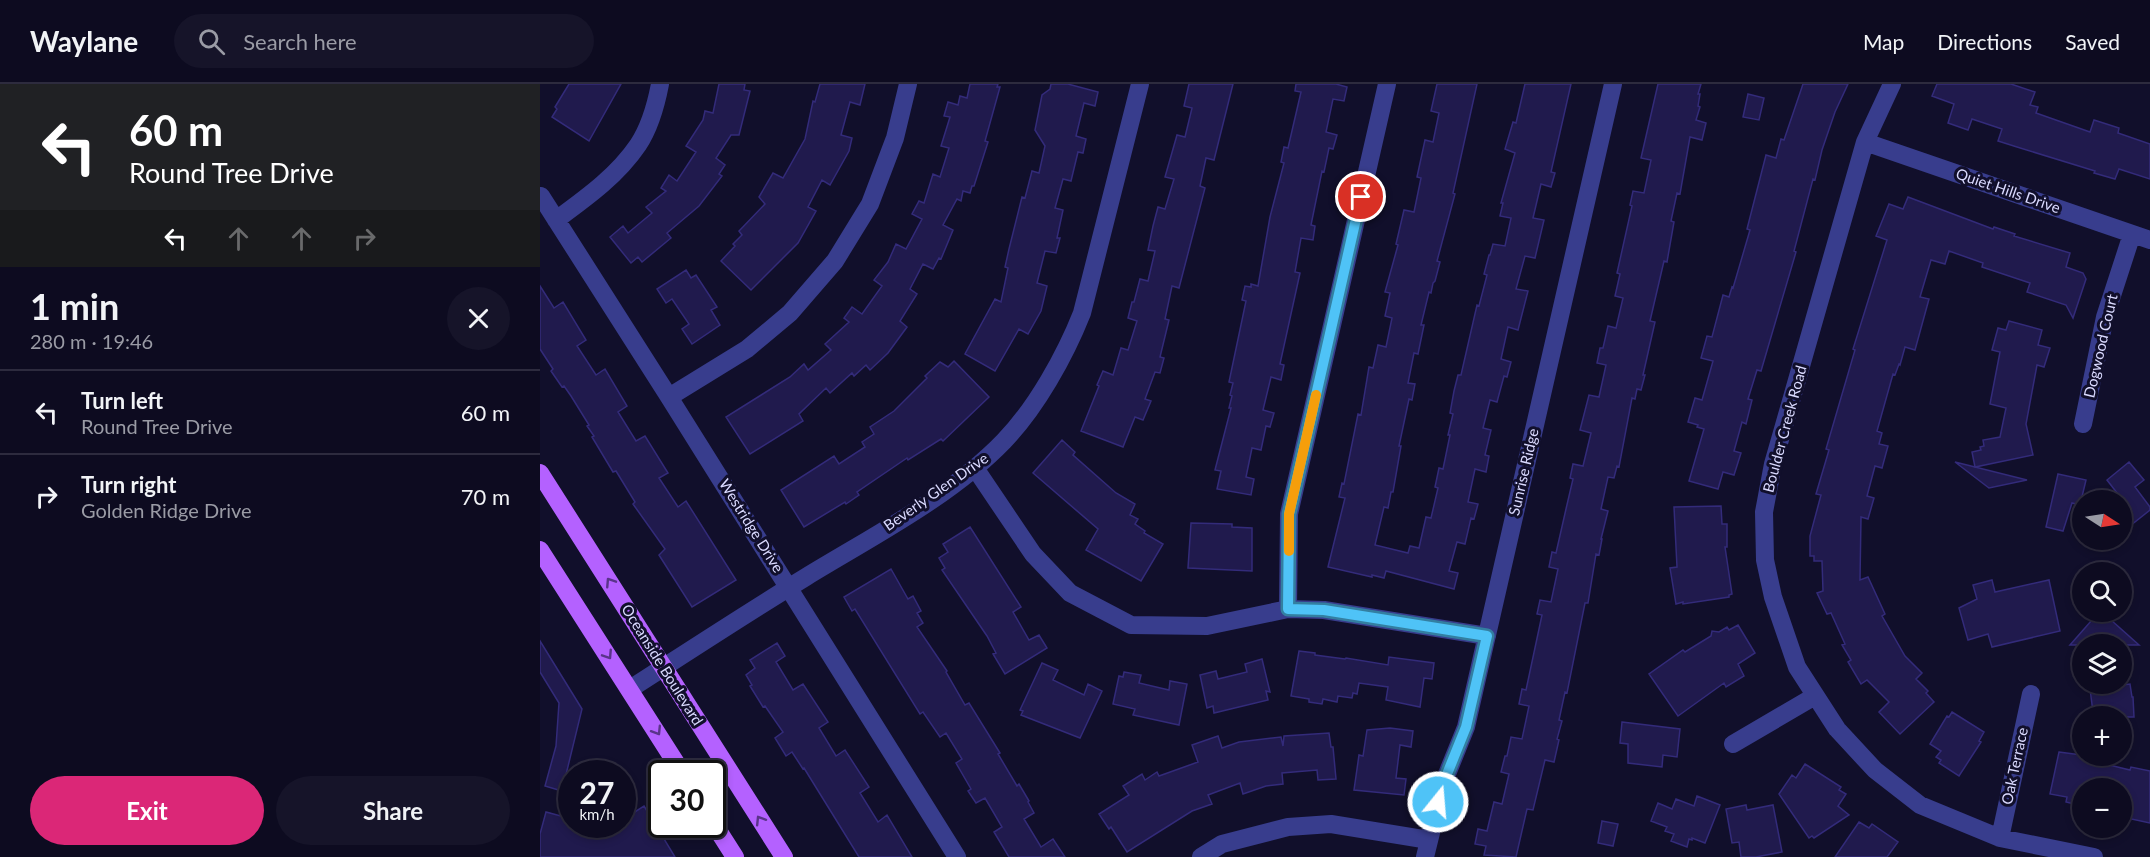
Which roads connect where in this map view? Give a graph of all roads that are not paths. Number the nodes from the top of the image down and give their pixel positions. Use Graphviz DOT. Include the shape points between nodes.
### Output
graph roads {
  1 [pos="660,84"];
  2 [pos="908,84"];
  3 [pos="1140,84"];
  4 [pos="1387,84"];
  5 [pos="1613,84"];
  6 [pos="1892,84"];
  7 [pos="1865,142"];
  8 [pos="541,196"];
  9 [pos="556,220"];
  10 [pos="2141,237"];
  11 [pos="669,397"];
  12 [pos="2084,424"];
  13 [pos="975,468"];
  14 [pos="540,472"];
  15 [pos="540,550"];
  16 [pos="789,587"];
  17 [pos="1288,609"];
  18 [pos="1487,636"];
  19 [pos="664,667"];
  20 [pos="630,689"];
  21 [pos="2031,694"];
  22 [pos="1815,696"];
  23 [pos="1733,744"];
  24 [pos="674,760"];
  25 [pos="723,838"];
  26 [pos="2000,838"];
  27 [pos="1427,849"];
  28 [pos="735,857"];
  29 [pos="784,857"];
  30 [pos="957,857"];
  31 [pos="1201,857"];
  32 [pos="2094,857"];
  1 -- 9 [label="street" via="654,113 638,145 602,187"];
  2 -- 11 [label="street" via="895,138 870,204 835,261 790,313 747,349"];
  3 -- 13 [label="street, Beverly Glen Drive" via="1082,313 1071,342 1038,397 1006,439"];
  4 -- 17 [label="street" via="1289,514"];
  5 -- 18 [label="street, Sunrise Ridge"];
  6 -- 7 [label="street, Boulder Creek Road"];
  7 -- 10 [label="street, Quiet Hills Drive"];
  7 -- 22 [label="street, Boulder Creek Road" via="1773,465 1764,512 1766,560 1773,597 1797,668"];
  8 -- 9 [label="street, Westridge Drive"];
  9 -- 11 [label="street, Westridge Drive"];
  10 -- 12 [label="street, Dogwood Court" via="2105,317"];
  11 -- 16 [label="street, Westridge Drive"];
  13 -- 16 [label="street, Beverly Glen Drive" via="912,512"];
  13 -- 17 [label="street" via="1033,554 1070,593 1131,625 1207,626"];
  19 -- 14 [label="main road, Oceanside Boulevard, one-way"];
  15 -- 20 [label="main road, one-way"];
  16 -- 19 [label="street, Beverly Glen Drive"];
  16 -- 30 [label="street, Westridge Drive"];
  17 -- 18 [label="street" via="1324,610"];
  18 -- 27 [label="street, Sunrise Ridge" via="1466,727 1443,784"];
  19 -- 20 [label="street, Beverly Glen Drive"];
  29 -- 19 [label="main road, Oceanside Boulevard, one-way"];
  20 -- 24 [label="main road, one-way"];
  21 -- 26 [label="street, Oak Terrace"];
  22 -- 23 [label="street"];
  22 -- 26 [label="street, Boulder Creek Road" via="1837,729 1875,770 1920,805"];
  25 -- 28 [label="main road"];
  26 -- 32 [label="street, Boulder Creek Road"];
  27 -- 31 [label="street" via="1331,824 1288,827 1222,844"];
}
